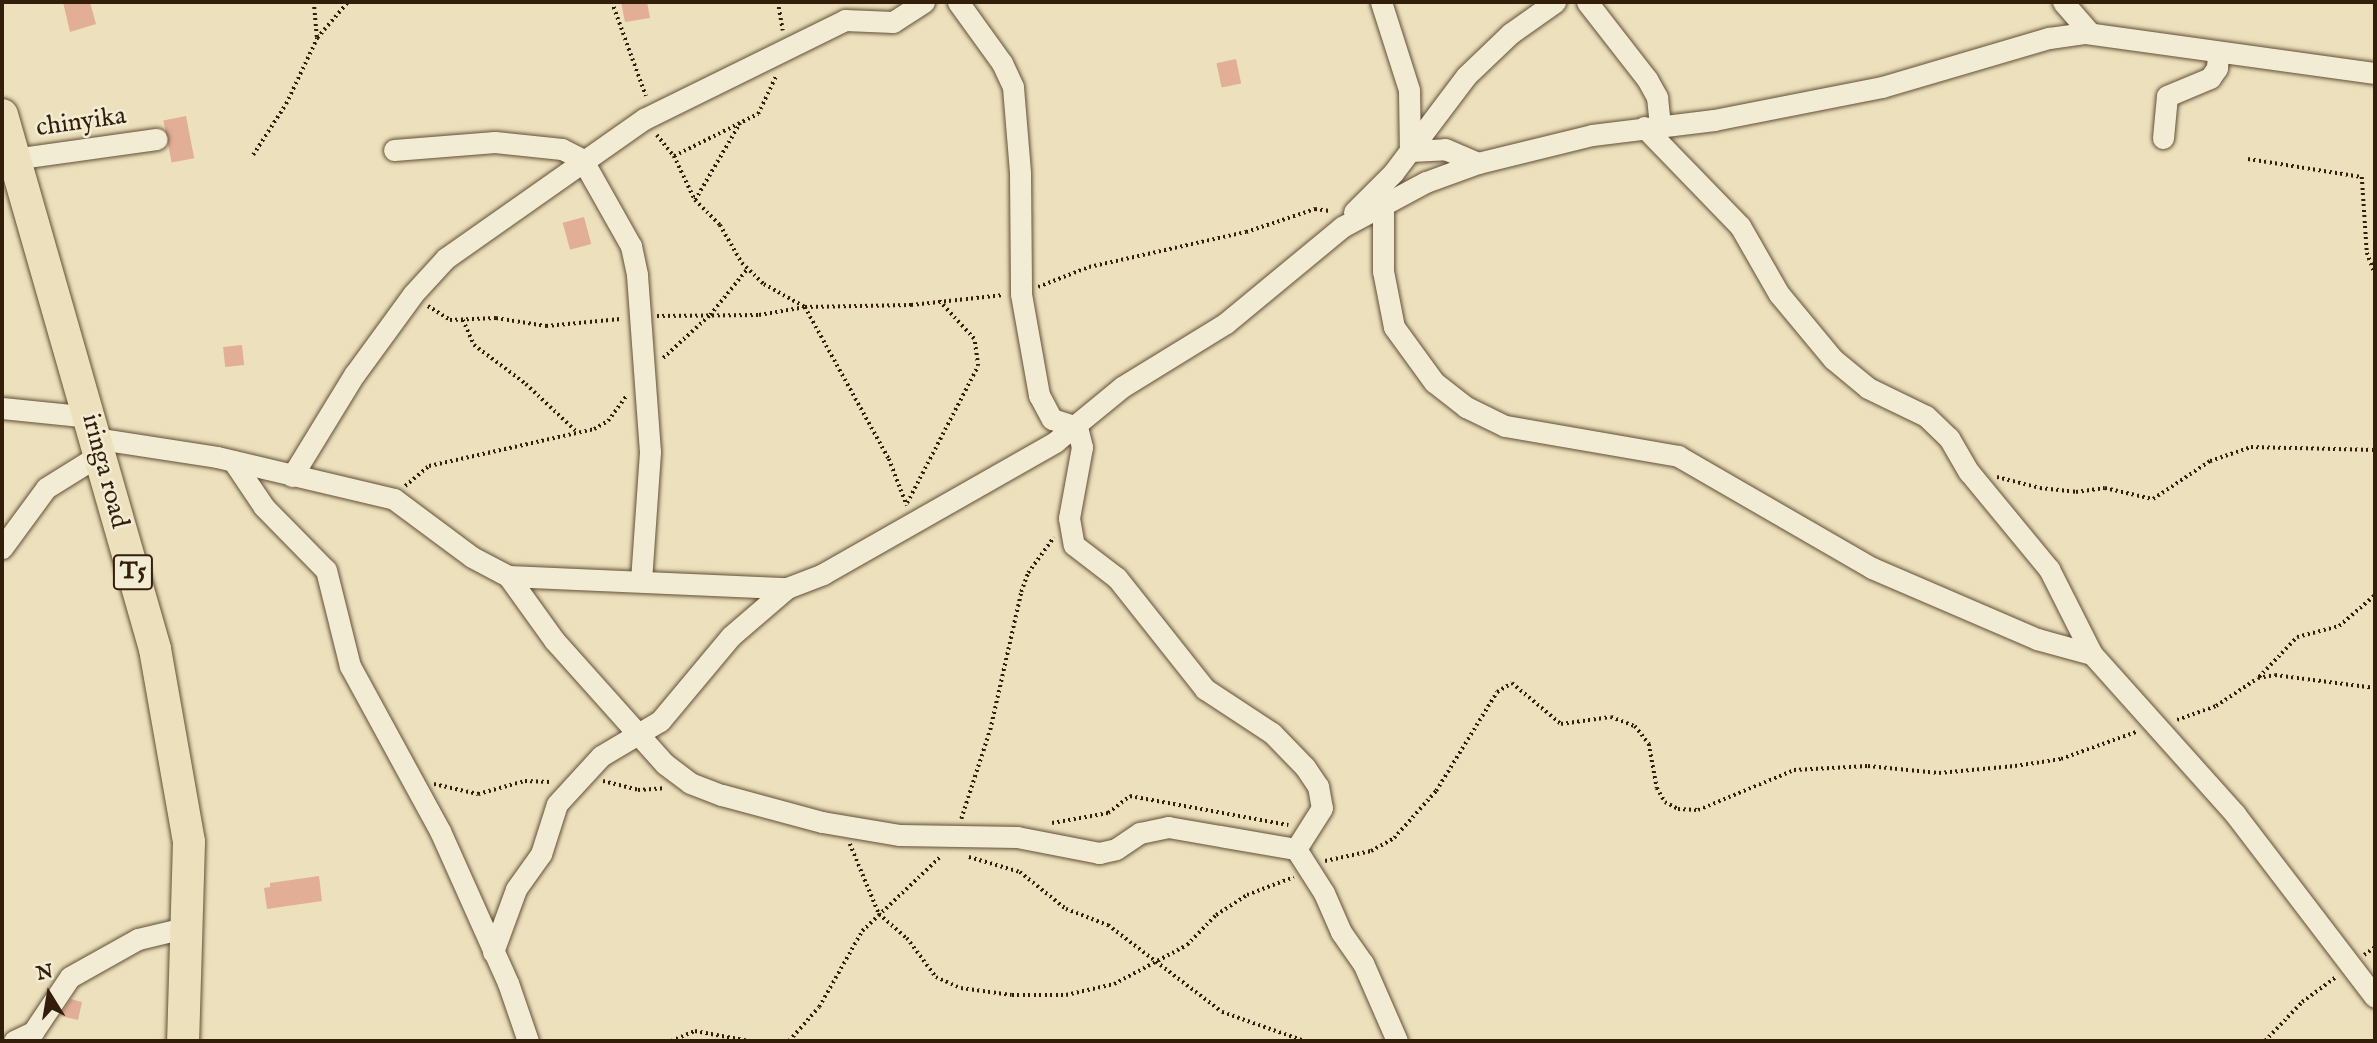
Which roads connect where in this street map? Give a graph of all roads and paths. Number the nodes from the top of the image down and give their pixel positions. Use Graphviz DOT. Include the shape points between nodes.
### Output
graph roads {
  1 [pos="314,2"];
  2 [pos="348,2"];
  3 [pos="612,2"];
  4 [pos="778,2"];
  5 [pos="924,2"];
  6 [pos="958,2"];
  7 [pos="1381,2"];
  8 [pos="1555,2"];
  9 [pos="1587,2"];
  10 [pos="2063,2"];
  11 [pos="2090,33"];
  12 [pos="317,38"];
  13 [pos="790,51"];
  14 [pos="2218,52"];
  15 [pos="2375,73"];
  16 [pos="2,115"];
  17 [pos="649,117"];
  18 [pos="741,121"];
  19 [pos="1652,126"];
  20 [pos="2163,138"];
  21 [pos="157,139"];
  22 [pos="394,150"];
  23 [pos="1410,150"];
  24 [pos="253,155"];
  25 [pos="674,156"];
  26 [pos="14,159"];
  27 [pos="582,159"];
  28 [pos="2248,159"];
  29 [pos="1478,163"];
  30 [pos="695,200"];
  31 [pos="1383,203"];
  32 [pos="1347,220"];
  33 [pos="748,268"];
  34 [pos="2375,274"];
  35 [pos="1021,293"];
  36 [pos="413,294"];
  37 [pos="939,301"];
  38 [pos="805,307"];
  39 [pos="710,314"];
  40 [pos="643,317"];
  41 [pos="463,320"];
  42 [pos="646,375"];
  43 [pos="2,408"];
  44 [pos="1077,427"];
  45 [pos="578,433"];
  46 [pos="95,437"];
  47 [pos="2375,450"];
  48 [pos="233,461"];
  49 [pos="1969,472"];
  50 [pos="292,476"];
  51 [pos="394,499"];
  52 [pos="910,513"];
  53 [pos="1069,518"];
  54 [pos="2,548"];
  55 [pos="508,576"];
  56 [pos="641,580"];
  57 [pos="787,587"];
  58 [pos="2375,595"];
  59 [pos="2092,654"];
  60 [pos="2258,678"];
  61 [pos="2375,688"];
  62 [pos="2154,723"];
  63 [pos="639,734"];
  64 [pos="582,776"];
  65 [pos="690,783"];
  66 [pos="421,795"];
  67 [pos="844,825"];
  68 [pos="946,843"];
  69 [pos="1296,849"];
  70 [pos="966,856"];
  71 [pos="1312,872"];
  72 [pos="879,914"];
  73 [pos="188,927"];
  74 [pos="493,952"];
  75 [pos="1155,961"];
  76 [pos="2353,965"];
  77 [pos="2375,997"];
  78 [pos="15,1041"];
  79 [pos="183,1041"];
  80 [pos="528,1041"];
  81 [pos="671,1041"];
  82 [pos="749,1041"];
  83 [pos="789,1041"];
  84 [pos="1305,1041"];
  85 [pos="1397,1041"];
  86 [pos="2265,1041"];
  1 -- 12 [label="path"];
  2 -- 12 [label="path"];
  3 -- 17 [label="path"];
  4 -- 13 [label="path"];
  5 -- 13 [label="street" via="893,22 845,20"];
  6 -- 35 [label="street" via="1002,63 1013,87 1020,173"];
  7 -- 23 [label="street" via="1409,90"];
  8 -- 23 [label="street" via="1511,33 1466,76"];
  9 -- 19 [label="street" via="1657,97"];
  10 -- 11 [label="street"];
  11 -- 14 [label="street"];
  11 -- 19 [label="street" via="2049,38 1902,82 1714,120"];
  12 -- 24 [label="path" via="286,104"];
  13 -- 17 [label="street"];
  13 -- 18 [label="path" via="758,114"];
  14 -- 15 [label="street"];
  14 -- 20 [label="street" via="2217,68 2210,78 2167,96"];
  16 -- 26 [label="highway, iringa road / T5"];
  17 -- 25 [label="path"];
  17 -- 27 [label="street"];
  18 -- 25 [label="path"];
  18 -- 30 [label="path"];
  19 -- 29 [label="street" via="1550,144"];
  19 -- 49 [label="street" via="1740,226 1780,294 1833,359 1868,388 1926,416 1948,438"];
  21 -- 26 [label="street, chinyika"];
  22 -- 27 [label="street" via="495,142 562,149"];
  23 -- 29 [label="street" via="1445,149"];
  23 -- 32 [label="street"];
  25 -- 30 [label="path"];
  26 -- 46 [label="highway, iringa road / T5"];
  27 -- 36 [label="street" via="446,258"];
  27 -- 40 [label="street" via="631,246"];
  28 -- 34 [label="path" via="2362,177 2367,253"];
  29 -- 31 [label="street"];
  30 -- 33 [label="path" via="720,225"];
  31 -- 32 [label="street"];
  31 -- 59 [label="street" via="1383,271 1394,327 1434,382 1466,407 1504,426 1678,456 1872,568 2037,639"];
  32 -- 35 [label="path" via="1315,209 1246,232 1089,267"];
  32 -- 44 [label="street" via="1226,323 1133,380"];
  33 -- 38 [label="path" via="764,284"];
  33 -- 39 [label="path"];
  35 -- 37 [label="path"];
  35 -- 44 [label="street" via="1043,406 1052,419"];
  36 -- 41 [label="path" via="443,317"];
  36 -- 50 [label="street" via="354,375"];
  37 -- 38 [label="path"];
  37 -- 52 [label="path" via="974,339 978,366"];
  38 -- 39 [label="path" via="759,315"];
  38 -- 52 [label="path" via="889,459"];
  39 -- 40 [label="path"];
  39 -- 42 [label="path"];
  40 -- 41 [label="path" via="546,326 496,318"];
  40 -- 42 [label="street"];
  41 -- 45 [label="path" via="474,345 526,384"];
  42 -- 45 [label="path" via="608,421"];
  42 -- 56 [label="street" via="650,452"];
  43 -- 46 [label="street"];
  44 -- 52 [label="street" via="973,493"];
  44 -- 53 [label="street" via="1081,463"];
  45 -- 51 [label="path" via="429,466"];
  46 -- 48 [label="street"];
  46 -- 54 [label="street" via="46,488"];
  46 -- 73 [label="highway, iringa road / T5" via="155,649 189,842"];
  47 -- 49 [label="path" via="2282,445 2229,452 2153,499 2105,488 2076,492 2040,488"];
  48 -- 50 [label="street"];
  48 -- 66 [label="street" via="264,507 326,570 350,666"];
  49 -- 59 [label="street" via="2049,569"];
  50 -- 51 [label="street"];
  51 -- 55 [label="street" via="472,557"];
  52 -- 57 [label="street" via="823,574"];
  53 -- 68 [label="path" via="1038,557 1021,592 990,730"];
  53 -- 69 [label="street" via="1074,545 1118,578 1205,689 1286,745 1318,786 1322,808"];
  55 -- 56 [label="street"];
  55 -- 63 [label="street" via="528,608"];
  56 -- 57 [label="street"];
  57 -- 63 [label="street" via="731,636 660,720"];
  58 -- 60 [label="path" via="2339,626 2298,637"];
  59 -- 62 [label="street"];
  60 -- 61 [label="path" via="2292,675"];
  60 -- 62 [label="path" via="2196,715"];
  62 -- 71 [label="path" via="2061,759 1939,773 1829,766 1794,771 1698,810 1678,810 1665,802 1657,789 1649,744 1635,726 1611,717 1561,724 1512,683 1490,701 1436,791 1394,838 1371,850 1329,859"];
  62 -- 76 [label="street" via="2235,814"];
  63 -- 64 [label="street" via="601,756"];
  63 -- 65 [label="street"];
  64 -- 65 [label="path" via="638,790"];
  64 -- 66 [label="path" via="525,781 478,794 441,783"];
  64 -- 74 [label="street" via="550,814 541,854 516,889"];
  65 -- 67 [label="street" via="759,807"];
  66 -- 74 [label="street"];
  67 -- 68 [label="street"];
  67 -- 72 [label="path"];
  68 -- 69 [label="street" via="1017,837 1099,853 1116,849 1140,833 1168,827"];
  68 -- 72 [label="path" via="946,852"];
  69 -- 71 [label="street"];
  70 -- 75 [label="path" via="1020,872 1066,909 1098,920"];
  71 -- 75 [label="path" via="1247,895 1216,915 1187,944"];
  71 -- 85 [label="street" via="1341,932 1363,963"];
  72 -- 75 [label="path" via="906,938 936,977 961,988 1066,995 1114,984"];
  72 -- 83 [label="path" via="852,945 819,1007"];
  73 -- 78 [label="street" via="138,939 70,977 33,1032"];
  73 -- 79 [label="highway, iringa road / T5"];
  74 -- 80 [label="street"];
  75 -- 84 [label="path" via="1222,1012"];
  76 -- 77 [label="street"];
  76 -- 86 [label="path" via="2302,1002"];
  81 -- 82 [label="path" via="695,1031"];
}
